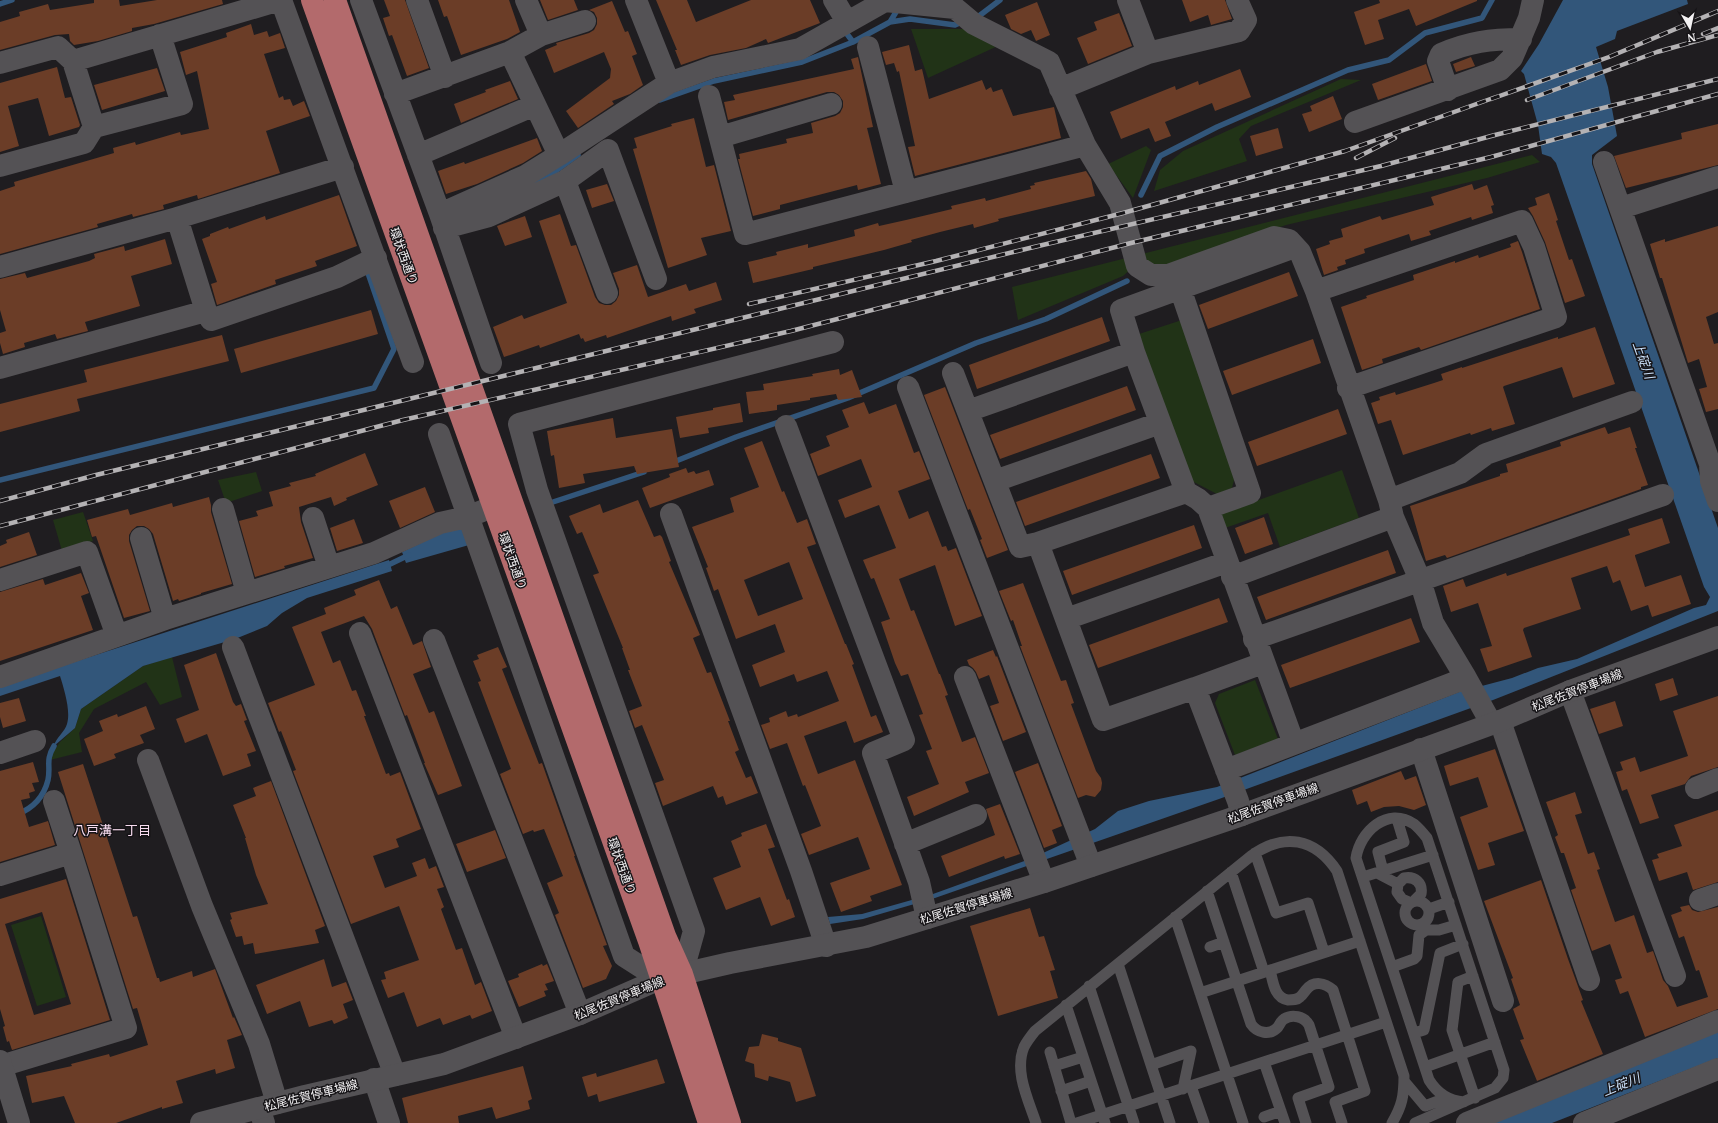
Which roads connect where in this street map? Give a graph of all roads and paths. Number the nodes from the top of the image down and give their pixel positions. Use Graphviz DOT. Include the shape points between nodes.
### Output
graph roads {
  1 [pos="280,0"];
  2 [pos="312,0"];
  3 [pos="335,0"];
  4 [pos="361,0"];
  5 [pos="417,0"];
  6 [pos="526,0"];
  7 [pos="636,0"];
  8 [pos="834,0"];
  9 [pos="1128,0"];
  10 [pos="1238,0"];
  11 [pos="1533,0"];
  12 [pos="966,12"];
  13 [pos="585,21"];
  14 [pos="842,25"];
  15 [pos="160,35"];
  16 [pos="541,35"];
  17 [pos="1521,39"];
  18 [pos="868,47"];
  19 [pos="510,52"];
  20 [pos="1148,53"];
  21 [pos="73,61"];
  22 [pos="0,63"];
  23 [pos="445,77"];
  24 [pos="669,83"];
  25 [pos="1060,89"];
  26 [pos="1448,90"];
  27 [pos="395,94"];
  28 [pos="709,96"];
  29 [pos="831,104"];
  30 [pos="535,105"];
  31 [pos="1355,122"];
  32 [pos="94,127"];
  33 [pos="720,137"];
  34 [pos="1085,145"];
  35 [pos="418,155"];
  36 [pos="559,155"];
  37 [pos="1604,162"];
  38 [pos="0,166"];
  39 [pos="343,167"];
  40 [pos="1718,177"];
  41 [pos="565,181"];
  42 [pos="906,192"];
  43 [pos="1621,208"];
  44 [pos="177,218"];
  45 [pos="442,221"];
  46 [pos="1296,247"];
  47 [pos="376,258"];
  48 [pos="0,267"];
  49 [pos="656,279"];
  50 [pos="1180,288"];
  51 [pos="1316,291"];
  52 [pos="607,293"];
  53 [pos="206,310"];
  54 [pos="833,342"];
  55 [pos="1134,352"];
  56 [pos="413,362"];
  57 [pos="491,363"];
  58 [pos="0,368"];
  59 [pos="953,373"];
  60 [pos="908,387"];
  61 [pos="1348,388"];
  62 [pos="1632,402"];
  63 [pos="968,411"];
  64 [pos="1160,423"];
  65 [pos="786,426"];
  66 [pos="439,434"];
  67 [pos="1714,462"];
  68 [pos="995,480"];
  69 [pos="536,490"];
  70 [pos="1186,492"];
  71 [pos="1663,495"];
  72 [pos="1718,501"];
  73 [pos="1208,508"];
  74 [pos="1391,508"];
  75 [pos="223,509"];
  76 [pos="671,514"];
  77 [pos="467,517"];
  78 [pos="313,518"];
  79 [pos="141,538"];
  80 [pos="1038,543"];
  81 [pos="329,567"];
  82 [pos="1229,570"];
  83 [pos="0,580"];
  84 [pos="1420,580"];
  85 [pos="247,593"];
  86 [pos="165,619"];
  87 [pos="1066,619"];
  88 [pos="360,633"];
  89 [pos="117,636"];
  90 [pos="1718,638"];
  91 [pos="1254,639"];
  92 [pos="434,640"];
  93 [pos="233,647"];
  94 [pos="1263,663"];
  95 [pos="965,676"];
  96 [pos="0,677"];
  97 [pos="1468,682"];
  98 [pos="1195,688"];
  99 [pos="1570,691"];
  100 [pos="1491,717"];
  101 [pos="35,741"];
  102 [pos="1294,744"];
  103 [pos="1421,749"];
  104 [pos="0,753"];
  105 [pos="148,760"];
  106 [pos="1718,779"];
  107 [pos="1696,788"];
  108 [pos="1234,790"];
  109 [pos="54,801"];
  110 [pos="976,815"];
  111 [pos="1397,819"];
  112 [pos="905,844"];
  113 [pos="1085,849"];
  114 [pos="72,853"];
  115 [pos="1255,853"];
  116 [pos="1433,855"];
  117 [pos="1038,867"];
  118 [pos="1231,872"];
  119 [pos="1380,872"];
  120 [pos="0,875"];
  121 [pos="1363,877"];
  122 [pos="1398,884"];
  123 [pos="1207,892"];
  124 [pos="1412,901"];
  125 [pos="1449,902"];
  126 [pos="924,905"];
  127 [pos="1429,909"];
  128 [pos="1176,917"];
  129 [pos="1456,925"];
  130 [pos="657,938"];
  131 [pos="1360,941"];
  132 [pos="1224,942"];
  133 [pos="1463,944"];
  134 [pos="826,946"];
  135 [pos="1210,947"];
  136 [pos="1324,952"];
  137 [pos="1118,964"];
  138 [pos="1392,966"];
  139 [pos="1267,971"];
  140 [pos="682,974"];
  141 [pos="1473,976"];
  142 [pos="1676,976"];
  143 [pos="660,979"];
  144 [pos="1589,980"];
  145 [pos="1237,981"];
  146 [pos="1089,986"];
  147 [pos="1200,993"];
  148 [pos="1503,1001"];
  149 [pos="1066,1005"];
  150 [pos="580,1014"];
  151 [pos="1718,1021"];
  152 [pos="1386,1022"];
  153 [pos="1414,1033"];
  154 [pos="1347,1035"];
  155 [pos="516,1038"];
  156 [pos="1495,1042"];
  157 [pos="1315,1045"];
  158 [pos="1050,1052"];
  159 [pos="1460,1054"];
  160 [pos="1083,1057"];
  161 [pos="1264,1062"];
  162 [pos="1,1064"];
  163 [pos="1151,1065"];
  164 [pos="1054,1066"];
  165 [pos="1425,1067"];
  166 [pos="1718,1069"];
  167 [pos="395,1074"];
  168 [pos="1227,1074"];
  169 [pos="374,1080"];
  170 [pos="1091,1080"];
  171 [pos="1404,1081"];
  172 [pos="1187,1087"];
  173 [pos="1061,1091"];
  174 [pos="1161,1096"];
  175 [pos="1446,1098"];
  176 [pos="1475,1098"];
  177 [pos="1464,1102"];
  178 [pos="267,1111"];
  179 [pos="1281,1112"];
  180 [pos="1264,1117"];
  181 [pos="1104,1119"];
  182 [pos="19,1123"];
  183 [pos="201,1123"];
  184 [pos="389,1123"];
  185 [pos="708,1123"];
  186 [pos="730,1123"];
  187 [pos="1036,1123"];
  188 [pos="1077,1123"];
  189 [pos="1134,1123"];
  190 [pos="1170,1123"];
  191 [pos="1204,1123"];
  192 [pos="1243,1123"];
  193 [pos="1285,1123"];
  194 [pos="1306,1123"];
  195 [pos="1342,1123"];
  196 [pos="1392,1123"];
  197 [pos="1415,1123"];
  198 [pos="1467,1123"];
  199 [pos="1584,1123"];
  1 -- 15 [label="street"];
  1 -- 39 [label="street"];
  2 -- 130 [label="highway, 環状西通り"];
  3 -- 130 [label="highway, 環状西通り"];
  4 -- 27 [label="street"];
  5 -- 23 [label="street"];
  6 -- 16 [label="street"];
  7 -- 24 [label="street"];
  8 -- 14 [label="street"];
  9 -- 20 [label="street"];
  10 -- 20 [label="street" via="1246,20 1240,31"];
  11 -- 17 [label="street"];
  12 -- 14 [label="street" via="885,1"];
  12 -- 25 [label="street" via="1049,62"];
  13 -- 16 [label="street"];
  14 -- 24 [label="street" via="800,49 714,67"];
  15 -- 21 [label="street"];
  15 -- 32 [label="street" via="182,104"];
  16 -- 19 [label="street"];
  17 -- 26 [label="street" via="1512,58 1500,70"];
  17 -- 26 [label="street" via="1491,39 1459,46 1441,54 1438,61"];
  18 -- 42 [label="street"];
  19 -- 23 [label="street"];
  19 -- 30 [label="street"];
  20 -- 25 [label="street"];
  21 -- 22 [label="street" via="58,47"];
  21 -- 32 [label="street"];
  23 -- 27 [label="street"];
  24 -- 36 [label="street"];
  25 -- 34 [label="street"];
  26 -- 31 [label="street"];
  27 -- 35 [label="street"];
  28 -- 33 [label="street"];
  29 -- 33 [label="street"];
  30 -- 35 [label="street"];
  30 -- 36 [label="street"];
  32 -- 38 [label="street" via="84,143"];
  33 -- 42 [label="street" via="745,234"];
  34 -- 42 [label="street"];
  34 -- 46 [label="street" via="1120,202 1137,266 1151,275 1168,275 1274,237 1289,240"];
  35 -- 45 [label="street"];
  36 -- 45 [label="street"];
  37 -- 43 [label="street"];
  39 -- 44 [label="street"];
  39 -- 47 [label="street"];
  40 -- 43 [label="street"];
  41 -- 45 [label="street" via="489,216"];
  41 -- 49 [label="street" via="608,150"];
  41 -- 52 [label="street"];
  43 -- 67 [label="street"];
  44 -- 48 [label="street"];
  44 -- 53 [label="street"];
  45 -- 57 [label="street"];
  46 -- 50 [label="street"];
  46 -- 51 [label="street"];
  47 -- 53 [label="street" via="338,277 211,320"];
  47 -- 56 [label="street"];
  50 -- 55 [label="street" via="1121,310"];
  50 -- 73 [label="street" via="1250,493"];
  51 -- 61 [label="street"];
  51 -- 61 [label="street" via="1522,221 1534,247 1556,317"];
  53 -- 58 [label="street"];
  54 -- 69 [label="street" via="519,424"];
  55 -- 63 [label="street"];
  55 -- 64 [label="street"];
  59 -- 63 [label="street"];
  60 -- 113 [label="street"];
  61 -- 74 [label="street"];
  62 -- 74 [label="street" via="1486,454 1460,473"];
  63 -- 68 [label="street"];
  64 -- 68 [label="street"];
  64 -- 70 [label="street"];
  65 -- 112 [label="street" via="904,740 873,753"];
  66 -- 77 [label="street"];
  67 -- 72 [label="street" via="1711,481"];
  68 -- 80 [label="street" via="1020,547"];
  69 -- 77 [label="street"];
  69 -- 140 [label="street" via="694,931"];
  70 -- 73 [label="street"];
  70 -- 80 [label="street"];
  71 -- 84 [label="street"];
  73 -- 82 [label="street"];
  74 -- 82 [label="street"];
  74 -- 84 [label="street"];
  75 -- 85 [label="street"];
  76 -- 134 [label="street"];
  77 -- 81 [label="street" via="440,523 374,553"];
  77 -- 143 [label="street" via="624,956"];
  78 -- 81 [label="street"];
  79 -- 86 [label="street"];
  80 -- 87 [label="street"];
  81 -- 85 [label="street"];
  82 -- 87 [label="street"];
  82 -- 91 [label="street"];
  83 -- 89 [label="street" via="87,552"];
  84 -- 91 [label="street"];
  84 -- 97 [label="street" via="1433,623"];
  85 -- 86 [label="street"];
  86 -- 89 [label="street"];
  87 -- 98 [label="street" via="1103,720"];
  88 -- 155 [label="street"];
  89 -- 96 [label="street"];
  90 -- 99 [label="street, 松尾佐賀停車場線"];
  91 -- 94 [label="street"];
  92 -- 150 [label="street"];
  93 -- 167 [label="street"];
  94 -- 98 [label="street"];
  94 -- 102 [label="street"];
  95 -- 117 [label="street"];
  97 -- 100 [label="street"];
  97 -- 102 [label="street"];
  98 -- 108 [label="street"];
  99 -- 100 [label="street, 松尾佐賀停車場線"];
  99 -- 142 [label="street"];
  100 -- 103 [label="street, 松尾佐賀停車場線"];
  100 -- 144 [label="street"];
  101 -- 104 [label="street"];
  102 -- 108 [label="street"];
  103 -- 108 [label="street, 松尾佐賀停車場線"];
  103 -- 148 [label="street"];
  105 -- 178 [label="street" via="202,906 259,1044"];
  106 -- 107 [label="street"];
  108 -- 113 [label="street, 松尾佐賀停車場線"];
  109 -- 114 [label="street"];
  110 -- 112 [label="street"];
  111 -- 116 [label="lane" via="1413,824 1420,830 1427,838"];
  111 -- 119 [label="lane" via="1404,842 1378,852"];
  111 -- 121 [label="lane" via="1383,820 1373,826 1363,838 1356,858"];
  112 -- 126 [label="street" via="919,882"];
  113 -- 117 [label="street, 松尾佐賀停車場線"];
  114 -- 120 [label="street"];
  114 -- 162 [label="street" via="126,1028"];
  115 -- 118 [label="lane"];
  115 -- 131 [label="lane" via="1266,846 1300,842 1316,848 1329,858 1337,871"];
  115 -- 136 [label="lane" via="1276,913 1308,904"];
  116 -- 119 [label="lane"];
  116 -- 125 [label="lane"];
  117 -- 126 [label="street, 松尾佐賀停車場線"];
  118 -- 123 [label="lane"];
  118 -- 139 [label="lane"];
  119 -- 121 [label="lane"];
  119 -- 122 [label="lane"];
  121 -- 138 [label="lane"];
  122 -- 124 [label="lane" via="1399,896"];
  122 -- 124 [label="lane" via="1404,878 1412,878 1421,886 1421,894"];
  123 -- 128 [label="lane"];
  123 -- 132 [label="lane"];
  124 -- 127 [label="lane" via="1425,904"];
  124 -- 127 [label="lane" via="1404,909 1404,914 1407,921 1414,925 1426,921"];
  125 -- 127 [label="lane"];
  125 -- 129 [label="lane"];
  126 -- 134 [label="street, 松尾佐賀停車場線" via="866,937"];
  128 -- 137 [label="lane"];
  128 -- 147 [label="lane"];
  129 -- 133 [label="lane"];
  129 -- 138 [label="lane" via="1439,930 1426,930 1419,935 1417,956"];
  130 -- 140 [label="highway, 環状西通り"];
  130 -- 143 [label="highway, 環状西通り"];
  131 -- 136 [label="lane"];
  131 -- 152 [label="lane"];
  132 -- 135 [label="lane"];
  132 -- 145 [label="lane"];
  133 -- 141 [label="lane"];
  133 -- 153 [label="lane" via="1440,953 1424,1030"];
  134 -- 140 [label="street, 松尾佐賀停車場線"];
  136 -- 139 [label="lane"];
  137 -- 146 [label="lane"];
  137 -- 163 [label="lane"];
  138 -- 153 [label="lane"];
  139 -- 145 [label="lane"];
  139 -- 154 [label="lane" via="1277,993 1285,999 1297,999 1306,989 1316,984 1328,985 1333,990"];
  140 -- 143 [label="street, 松尾佐賀停車場線"];
  140 -- 186 [label="highway, 環状西通り"];
  141 -- 156 [label="lane"];
  141 -- 159 [label="lane" via="1458,982 1452,1030"];
  143 -- 150 [label="street, 松尾佐賀停車場線"];
  143 -- 185 [label="highway, 環状西通り"];
  145 -- 147 [label="lane"];
  145 -- 157 [label="lane" via="1254,1029 1268,1032 1278,1027 1283,1020 1299,1016 1309,1024"];
  146 -- 149 [label="lane"];
  146 -- 189 [label="lane"];
  147 -- 168 [label="lane"];
  149 -- 160 [label="lane"];
  149 -- 187 [label="lane" via="1035,1031 1024,1046 1020,1060 1022,1079"];
  150 -- 155 [label="street, 松尾佐賀停車場線"];
  151 -- 198 [label="street"];
  152 -- 154 [label="lane"];
  152 -- 171 [label="lane"];
  153 -- 165 [label="lane"];
  154 -- 157 [label="lane"];
  154 -- 195 [label="lane" via="1365,1091 1335,1102"];
  155 -- 167 [label="street, 松尾佐賀停車場線" via="444,1064"];
  156 -- 159 [label="lane"];
  156 -- 176 [label="lane" via="1504,1070 1503,1078 1495,1088"];
  157 -- 161 [label="lane"];
  157 -- 194 [label="lane" via="1329,1087 1298,1098"];
  158 -- 164 [label="lane"];
  159 -- 165 [label="lane"];
  159 -- 176 [label="lane"];
  160 -- 164 [label="lane"];
  160 -- 170 [label="lane"];
  161 -- 168 [label="lane"];
  161 -- 179 [label="lane"];
  162 -- 182 [label="street"];
  163 -- 172 [label="lane" via="1191,1051"];
  163 -- 174 [label="lane"];
  164 -- 173 [label="lane"];
  165 -- 175 [label="lane" via="1433,1086"];
  166 -- 199 [label="street"];
  167 -- 169 [label="street, 松尾佐賀停車場線"];
  168 -- 172 [label="lane"];
  168 -- 192 [label="lane"];
  169 -- 178 [label="street, 松尾佐賀停車場線"];
  169 -- 184 [label="street"];
  170 -- 173 [label="lane"];
  170 -- 181 [label="lane"];
  171 -- 175 [label="lane" via="1425,1106"];
  171 -- 196 [label="lane" via="1400,1110"];
  172 -- 174 [label="lane"];
  172 -- 191 [label="lane"];
  173 -- 188 [label="lane"];
  174 -- 181 [label="lane"];
  174 -- 190 [label="lane"];
  175 -- 177 [label="lane"];
  176 -- 177 [label="lane"];
  177 -- 197 [label="lane"];
  178 -- 183 [label="street, 松尾佐賀停車場線"];
  179 -- 180 [label="lane"];
  179 -- 193 [label="lane"];
  181 -- 188 [label="lane"];
}
